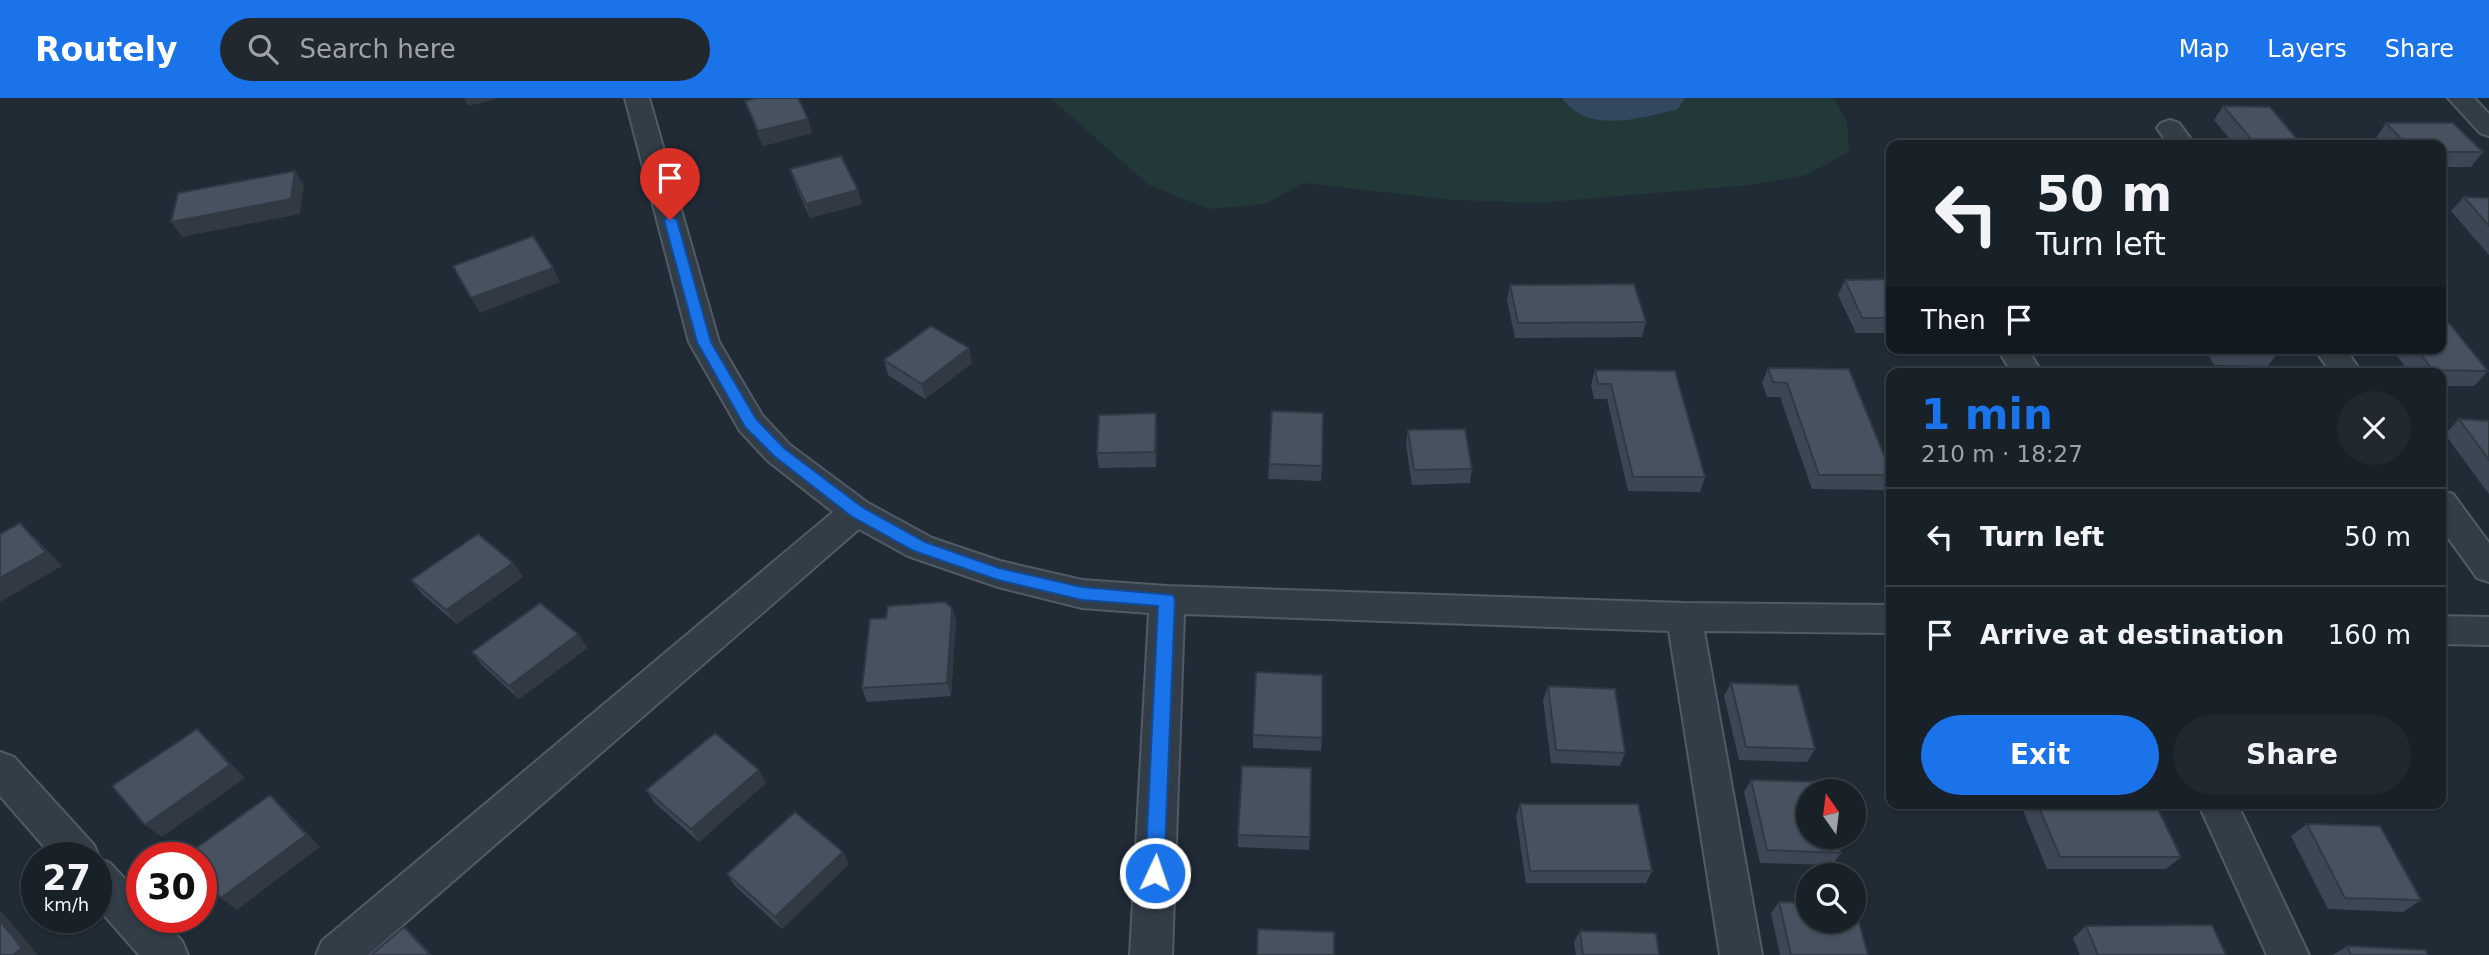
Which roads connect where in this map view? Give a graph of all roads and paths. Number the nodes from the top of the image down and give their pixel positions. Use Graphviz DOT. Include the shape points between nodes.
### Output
graph roads {
  1 [pos="637,98"];
  2 [pos="2460,98"];
  3 [pos="2489,128"];
  4 [pos="2446,510"];
  5 [pos="856,512"];
  6 [pos="2489,569"];
  7 [pos="1167,600"];
  8 [pos="1684,617"];
  9 [pos="1886,619"];
  10 [pos="2446,630"];
  11 [pos="2489,631"];
  12 [pos="0,769"];
  13 [pos="2220,809"];
  14 [pos="66,842"];
  15 [pos="112,894"];
  16 [pos="167,955"];
  17 [pos="337,955"];
  18 [pos="1151,955"];
  19 [pos="1741,955"];
  20 [pos="2288,955"];
  1 -- 5 [label="street" via="704,342 751,423 779,453"];
  2 -- 3 [label="street"];
  4 -- 6 [label="street"];
  5 -- 7 [label="street" via="920,547 998,574 1082,594"];
  5 -- 17 [label="street"];
  7 -- 8 [label="street"];
  7 -- 18 [label="street"];
  8 -- 9 [label="street"];
  8 -- 19 [label="street"];
  10 -- 11 [label="street"];
  12 -- 14 [label="street"];
  13 -- 20 [label="street"];
  15 -- 16 [label="street"];
}
